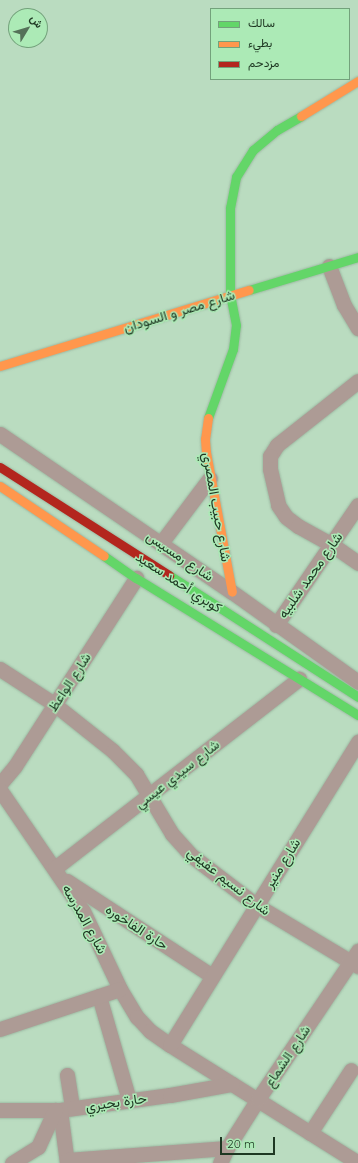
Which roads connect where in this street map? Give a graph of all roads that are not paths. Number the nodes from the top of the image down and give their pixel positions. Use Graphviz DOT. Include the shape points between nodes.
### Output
graph roads {
  1 [pos="358,81"];
  2 [pos="358,257"];
  3 [pos="329,266"];
  4 [pos="230,295"];
  5 [pos="358,328"];
  6 [pos="0,366"];
  7 [pos="358,381"];
  8 [pos="0,434"];
  9 [pos="0,467"];
  10 [pos="210,478"];
  11 [pos="0,486"];
  12 [pos="358,505"];
  13 [pos="161,543"];
  14 [pos="331,544"];
  15 [pos="358,562"];
  16 [pos="136,578"];
  17 [pos="232,592"];
  18 [pos="276,625"];
  19 [pos="0,669"];
  20 [pos="299,679"];
  21 [pos="358,682"];
  22 [pos="358,697"];
  23 [pos="54,704"];
  24 [pos="358,715"];
  25 [pos="358,742"];
  26 [pos="0,784"];
  27 [pos="0,790"];
  28 [pos="150,795"];
  29 [pos="59,874"];
  30 [pos="256,905"];
  31 [pos="356,960"];
  32 [pos="212,976"];
  33 [pos="120,989"];
  34 [pos="99,996"];
  35 [pos="0,1029"];
  36 [pos="170,1045"];
  37 [pos="351,1070"];
  38 [pos="67,1075"];
  39 [pos="232,1084"];
  40 [pos="258,1099"];
  41 [pos="129,1100"];
  42 [pos="0,1110"];
  43 [pos="62,1110"];
  44 [pos="310,1133"];
  45 [pos="226,1148"];
  46 [pos="67,1162"];
  47 [pos="12,1163"];
  48 [pos="220,1163"];
  49 [pos="358,1163"];
  1 -- 4 [label="main road, شارع حبيب المصري" via="277,130 253,150 236,177 230,208"];
  2 -- 3 [label="main road, شارع مصر و السودان"];
  3 -- 4 [label="main road, شارع مصر و السودان"];
  3 -- 5 [label="street" via="344,305"];
  4 -- 6 [label="main road, شارع مصر و السودان"];
  4 -- 10 [label="main road, شارع حبيب المصري" via="236,325 233,349 206,426"];
  7 -- 14 [label="street" via="287,435 270,456 270,469 278,505 286,517"];
  8 -- 13 [label="street, شارع رمسيس"];
  9 -- 22 [label="main road, كوبري أحمد سعيد"];
  10 -- 13 [label="street"];
  10 -- 17 [label="main road, شارع حبيب المصري"];
  11 -- 16 [label="main road"];
  12 -- 14 [label="street, شارع محمد شلبيه"];
  13 -- 17 [label="street, شارع رمسيس"];
  14 -- 15 [label="street"];
  14 -- 18 [label="street, شارع محمد شلبيه"];
  16 -- 20 [label="main road"];
  16 -- 23 [label="street, شارع الواعظ"];
  17 -- 18 [label="street, شارع رمسيس"];
  18 -- 21 [label="street, شارع رمسيس"];
  19 -- 23 [label="street, شارع نسيم عفيفي"];
  20 -- 24 [label="main road"];
  20 -- 28 [label="street, شارع سيدي عيسي"];
  23 -- 26 [label="street, شارع الواعظ" via="15,766"];
  23 -- 28 [label="street, شارع نسيم عفيفي" via="113,751 136,774"];
  25 -- 30 [label="street, شارع منير"];
  27 -- 29 [label="street, شارع المدرسه"];
  28 -- 29 [label="street, شارع سيدي عيسي"];
  28 -- 30 [label="street, شارع نسيم عفيفي" via="172,834 192,856"];
  29 -- 32 [label="street, حارة الفاخوره"];
  29 -- 33 [label="street, شارع المدرسه" via="84,911"];
  30 -- 31 [label="street, شارع نسيم عفيفي"];
  30 -- 32 [label="street, شارع منير"];
  31 -- 40 [label="street, شارع الشماع"];
  32 -- 36 [label="street, شارع منير"];
  33 -- 34 [label="street"];
  33 -- 36 [label="street, شارع المدرسه" via="137,1017 150,1031"];
  34 -- 35 [label="street"];
  34 -- 41 [label="street"];
  36 -- 39 [label="street, شارع المدرسه"];
  37 -- 44 [label="street"];
  38 -- 43 [label="street"];
  39 -- 40 [label="street, شارع المدرسه"];
  39 -- 41 [label="street, حارة بحيري"];
  40 -- 44 [label="street, شارع المدرسه"];
  40 -- 45 [label="street, شارع الشماع"];
  41 -- 43 [label="street, حارة بحيري"];
  42 -- 43 [label="street, حارة بحيري"];
  43 -- 46 [label="street"];
  43 -- 47 [label="street" via="38,1147"];
  44 -- 49 [label="street, شارع المدرسه"];
  45 -- 46 [label="street"];
  45 -- 48 [label="street, شارع الشماع"];
}
